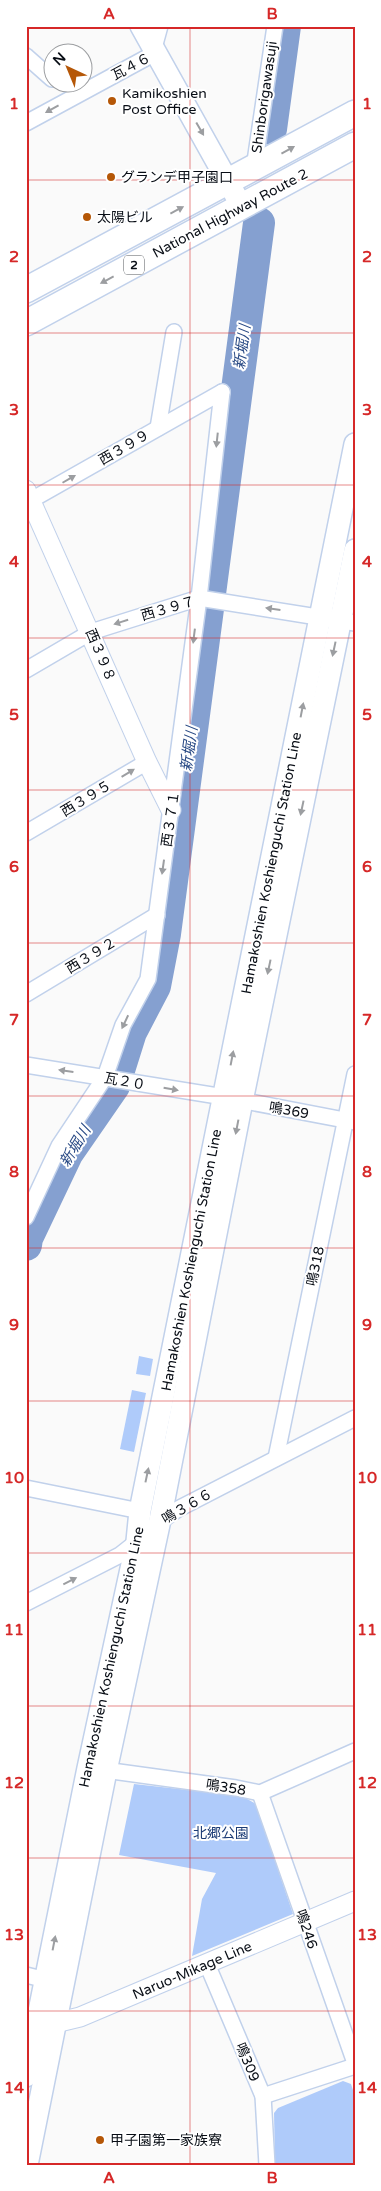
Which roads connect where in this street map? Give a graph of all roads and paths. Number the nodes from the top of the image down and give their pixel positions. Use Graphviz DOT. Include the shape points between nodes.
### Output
graph roads {
  1 [pos="141,26"];
  2 [pos="160,26"];
  3 [pos="275,26"];
  4 [pos="155,50"];
  5 [pos="26,56"];
  6 [pos="42,70"];
  7 [pos="68,92"];
  8 [pos="74,97"];
  9 [pos="355,113"];
  10 [pos="26,123"];
  11 [pos="355,145"];
  12 [pos="254,168"];
  13 [pos="230,182"];
  14 [pos="242,207"];
  15 [pos="26,290"];
  16 [pos="26,323"];
  17 [pos="174,332"];
  18 [pos="222,392"];
  19 [pos="158,428"];
  20 [pos="355,444"];
  21 [pos="28,498"];
  22 [pos="355,550"];
  23 [pos="204,599"];
  24 [pos="339,620"];
  25 [pos="91,632"];
  26 [pos="26,670"];
  27 [pos="147,762"];
  28 [pos="171,810"];
  29 [pos="26,833"];
  30 [pos="157,915"];
  31 [pos="26,994"];
  32 [pos="26,1065"];
  33 [pos="355,1074"];
  34 [pos="113,1078"];
  35 [pos="233,1099"];
  36 [pos="350,1121"];
  37 [pos="26,1217"];
  38 [pos="355,1418"];
  39 [pos="276,1458"];
  40 [pos="26,1488"];
  41 [pos="140,1512"];
  42 [pos="160,1520"];
  43 [pos="137,1541"];
  44 [pos="26,1604"];
  45 [pos="355,1751"];
  46 [pos="97,1769"];
  47 [pos="260,1793"];
  48 [pos="355,1901"];
  49 [pos="304,1921"];
  50 [pos="207,1964"];
  51 [pos="36,1978"];
  52 [pos="39,2027"];
  53 [pos="355,2065"];
  54 [pos="26,2076"];
  55 [pos="263,2096"];
  56 [pos="27,2165"];
  57 [pos="267,2165"];
  1 -- 4 [label="main road"];
  2 -- 4 [label="street"];
  3 -- 12 [label="street, Shinborigawasuji"];
  4 -- 8 [label="street, 瓦４６"];
  4 -- 13 [label="main road, one-way"];
  5 -- 6 [label="street"];
  7 -- 8 [label="street"];
  8 -- 10 [label="street, 瓦４６, one-way"];
  12 -- 9 [label="highway, National Highway Route 2 / 2, one-way"];
  11 -- 14 [label="highway, National Highway Route 2 / 2"];
  12 -- 13 [label="highway, National Highway Route 2 / 2"];
  13 -- 14 [label="main road"];
  15 -- 13 [label="highway, National Highway Route 2 / 2, one-way"];
  14 -- 16 [label="highway, National Highway Route 2 / 2, one-way"];
  17 -- 19 [label="street"];
  18 -- 19 [label="street, 西３９９"];
  18 -- 23 [label="street, 西３７１, one-way"];
  21 -- 19 [label="street, 西３９９, one-way"];
  20 -- 24 [label="main road, Hamakoshien Koshienguchi Station Line"];
  21 -- 25 [label="street, 西３９８"];
  22 -- 24 [label="main road, Hamakoshien Koshienguchi Station Line"];
  24 -- 23 [label="street, 西３９７, one-way"];
  23 -- 25 [label="street, 西３９７, one-way"];
  23 -- 28 [label="street, 西３７１, one-way"];
  24 -- 35 [label="main road, Hamakoshien Koshienguchi Station Line"];
  25 -- 26 [label="street, 西３９７"];
  25 -- 27 [label="street, 西３９８"];
  27 -- 28 [label="street, 西３９８"];
  29 -- 27 [label="street, 西３９５, one-way"];
  28 -- 30 [label="street, 西３７１, one-way"];
  30 -- 31 [label="street, 西３９２"];
  30 -- 34 [label="street, 西３７１, one-way" via="148,979 123,1025"];
  34 -- 32 [label="street, 瓦２０, one-way"];
  33 -- 36 [label="street, 鳴318"];
  34 -- 35 [label="street, 瓦２０, one-way"];
  34 -- 37 [label="street, 西３７１" via="59,1146"];
  35 -- 36 [label="street, 鳴369"];
  41 -- 35 [label="main road, Hamakoshien Koshienguchi Station Line, one-way"];
  35 -- 42 [label="main road, Hamakoshien Koshienguchi Station Line, one-way"];
  36 -- 39 [label="street, 鳴318"];
  38 -- 39 [label="street, 鳴３６６"];
  39 -- 42 [label="street, 鳴３６６"];
  40 -- 41 [label="street"];
  41 -- 43 [label="main road, Hamakoshien Koshienguchi Station Line"];
  42 -- 43 [label="street, 鳴３６６"];
  42 -- 46 [label="main road, Hamakoshien Koshienguchi Station Line"];
  44 -- 43 [label="street, 鳴３６６, one-way" via="120,1555"];
  43 -- 46 [label="main road, Hamakoshien Koshienguchi Station Line"];
  45 -- 47 [label="street, 鳴358"];
  46 -- 47 [label="street, 鳴358"];
  51 -- 46 [label="main road, Hamakoshien Koshienguchi Station Line, one-way"];
  46 -- 52 [label="main road, Hamakoshien Koshienguchi Station Line"];
  47 -- 49 [label="street, 鳴246"];
  48 -- 49 [label="street, Naruo-Mikage Line"];
  49 -- 50 [label="street, Naruo-Mikage Line"];
  49 -- 53 [label="street, 鳴246"];
  50 -- 52 [label="street, Naruo-Mikage Line" via="80,2018"];
  50 -- 55 [label="street, 鳴309"];
  51 -- 52 [label="main road, Hamakoshien Koshienguchi Station Line"];
  52 -- 54 [label="main road, Hamakoshien Koshienguchi Station Line"];
  52 -- 56 [label="main road, Hamakoshien Koshienguchi Station Line"];
  53 -- 55 [label="street"];
  55 -- 57 [label="street, 鳴309"];
}
